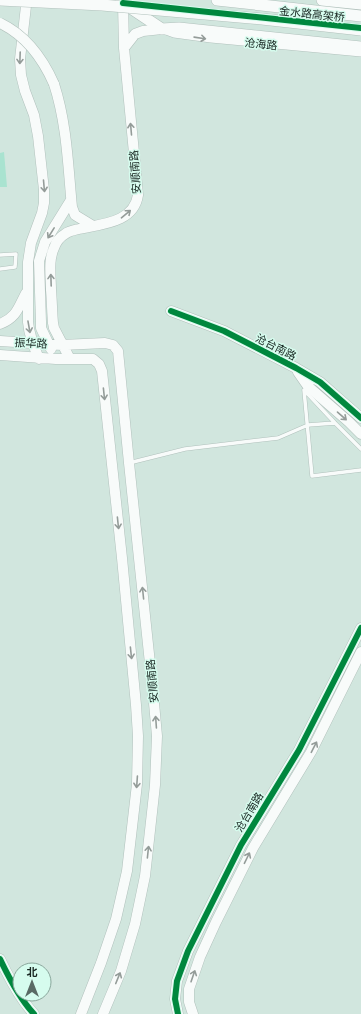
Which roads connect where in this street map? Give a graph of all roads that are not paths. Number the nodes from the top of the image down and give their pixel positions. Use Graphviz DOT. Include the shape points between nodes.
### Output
graph roads {
  1 [pos="0,0"];
  2 [pos="217,0"];
  3 [pos="259,0"];
  4 [pos="322,0"];
  5 [pos="73,2"];
  6 [pos="122,2"];
  7 [pos="26,3"];
  8 [pos="361,4"];
  9 [pos="0,5"];
  10 [pos="361,12"];
  11 [pos="361,16"];
  12 [pos="0,23"];
  13 [pos="361,29"];
  14 [pos="162,30"];
  15 [pos="361,47"];
  16 [pos="124,48"];
  17 [pos="361,53"];
  18 [pos="71,200"];
  19 [pos="93,226"];
  20 [pos="0,255"];
  21 [pos="0,269"];
  22 [pos="27,292"];
  23 [pos="171,311"];
  24 [pos="0,324"];
  25 [pos="0,341"];
  26 [pos="33,343"];
  27 [pos="48,344"];
  28 [pos="62,345"];
  29 [pos="113,345"];
  30 [pos="0,355"];
  31 [pos="39,359"];
  32 [pos="93,359"];
  33 [pos="56,360"];
  34 [pos="70,360"];
  35 [pos="296,368"];
  36 [pos="361,418"];
  37 [pos="335,423"];
  38 [pos="308,425"];
  39 [pos="361,434"];
  40 [pos="361,449"];
  41 [pos="129,463"];
  42 [pos="361,470"];
  43 [pos="361,628"];
  44 [pos="361,652"];
  45 [pos="0,959"];
  46 [pos="34,1014"];
  47 [pos="81,1014"];
  48 [pos="104,1014"];
  49 [pos="178,1014"];
  50 [pos="193,1014"];
  1 -- 13 [label="main road, 金水路高架桥, bridge" via="110,5"];
  2 -- 11 [label="main road, 金水路高架桥"];
  3 -- 10 [label="main road"];
  4 -- 8 [label="main road"];
  5 -- 6 [label="main road"];
  5 -- 7 [label="main road"];
  6 -- 13 [label="main road"];
  6 -- 14 [label="main road"];
  6 -- 16 [label="main road, 安顺南路"];
  7 -- 9 [label="street"];
  7 -- 22 [label="main road, one-way" via="20,59 21,75 34,114 44,190 42,213 31,243"];
  12 -- 18 [label="main road, bridge" via="18,35 32,49 42,61 54,84 63,121"];
  14 -- 15 [label="main road" via="179,28"];
  14 -- 16 [label="main road" via="135,34"];
  14 -- 17 [label="street, 沧海路, one-way" via="211,39"];
  19 -- 16 [label="main road, 安顺南路, one-way" via="125,216 137,200"];
  18 -- 19 [label="main road" via="75,215"];
  18 -- 27 [label="main road, one-way" via="45,242 39,261 40,322"];
  28 -- 19 [label="main road, 安顺南路, one-way" via="53,323 50,259 58,239 66,233"];
  20 -- 21 [label="lane" via="16,254 15,267"];
  22 -- 24 [label="main road" via="16,313"];
  22 -- 26 [label="main road, one-way" via="28,322"];
  23 -- 35 [label="main road, 沧台南路" via="224,331"];
  25 -- 26 [label="main road, 振华路"];
  26 -- 27 [label="main road, 振华路"];
  26 -- 31 [label="main road"];
  27 -- 28 [label="main road, 振华路"];
  27 -- 33 [label="main road"];
  28 -- 29 [label="main road, 振华路"];
  28 -- 34 [label="main road, 安顺南路"];
  29 -- 41 [label="main road, 安顺南路" via="118,351"];
  30 -- 31 [label="main road, 振华路"];
  31 -- 33 [label="main road, 振华路"];
  32 -- 34 [label="main road, 振华路"];
  32 -- 47 [label="main road, 安顺南路, one-way" via="102,371 138,736 137,784 128,872 116,919"];
  33 -- 34 [label="main road, 振华路"];
  35 -- 36 [label="main road, 沧台南路" via="320,382"];
  35 -- 39 [label="main road, 沧台南路, one-way" via="307,385"];
  37 -- 38 [label="lane"];
  37 -- 38 [label="lane" via="304,390"];
  37 -- 40 [label="lane"];
  38 -- 41 [label="lane" via="278,438 185,449"];
  38 -- 42 [label="lane" via="312,476"];
  48 -- 41 [label="main road, 安顺南路, one-way" via="121,971 135,924 145,876 155,785 154,700"];
  43 -- 49 [label="main road, 沧台南路" via="299,750 241,845 188,951 177,981 175,999"];
  50 -- 44 [label="main road, 沧台南路, one-way" via="189,1002 189,989 200,956 252,848 311,752"];
  45 -- 46 [label="main road"];
}
